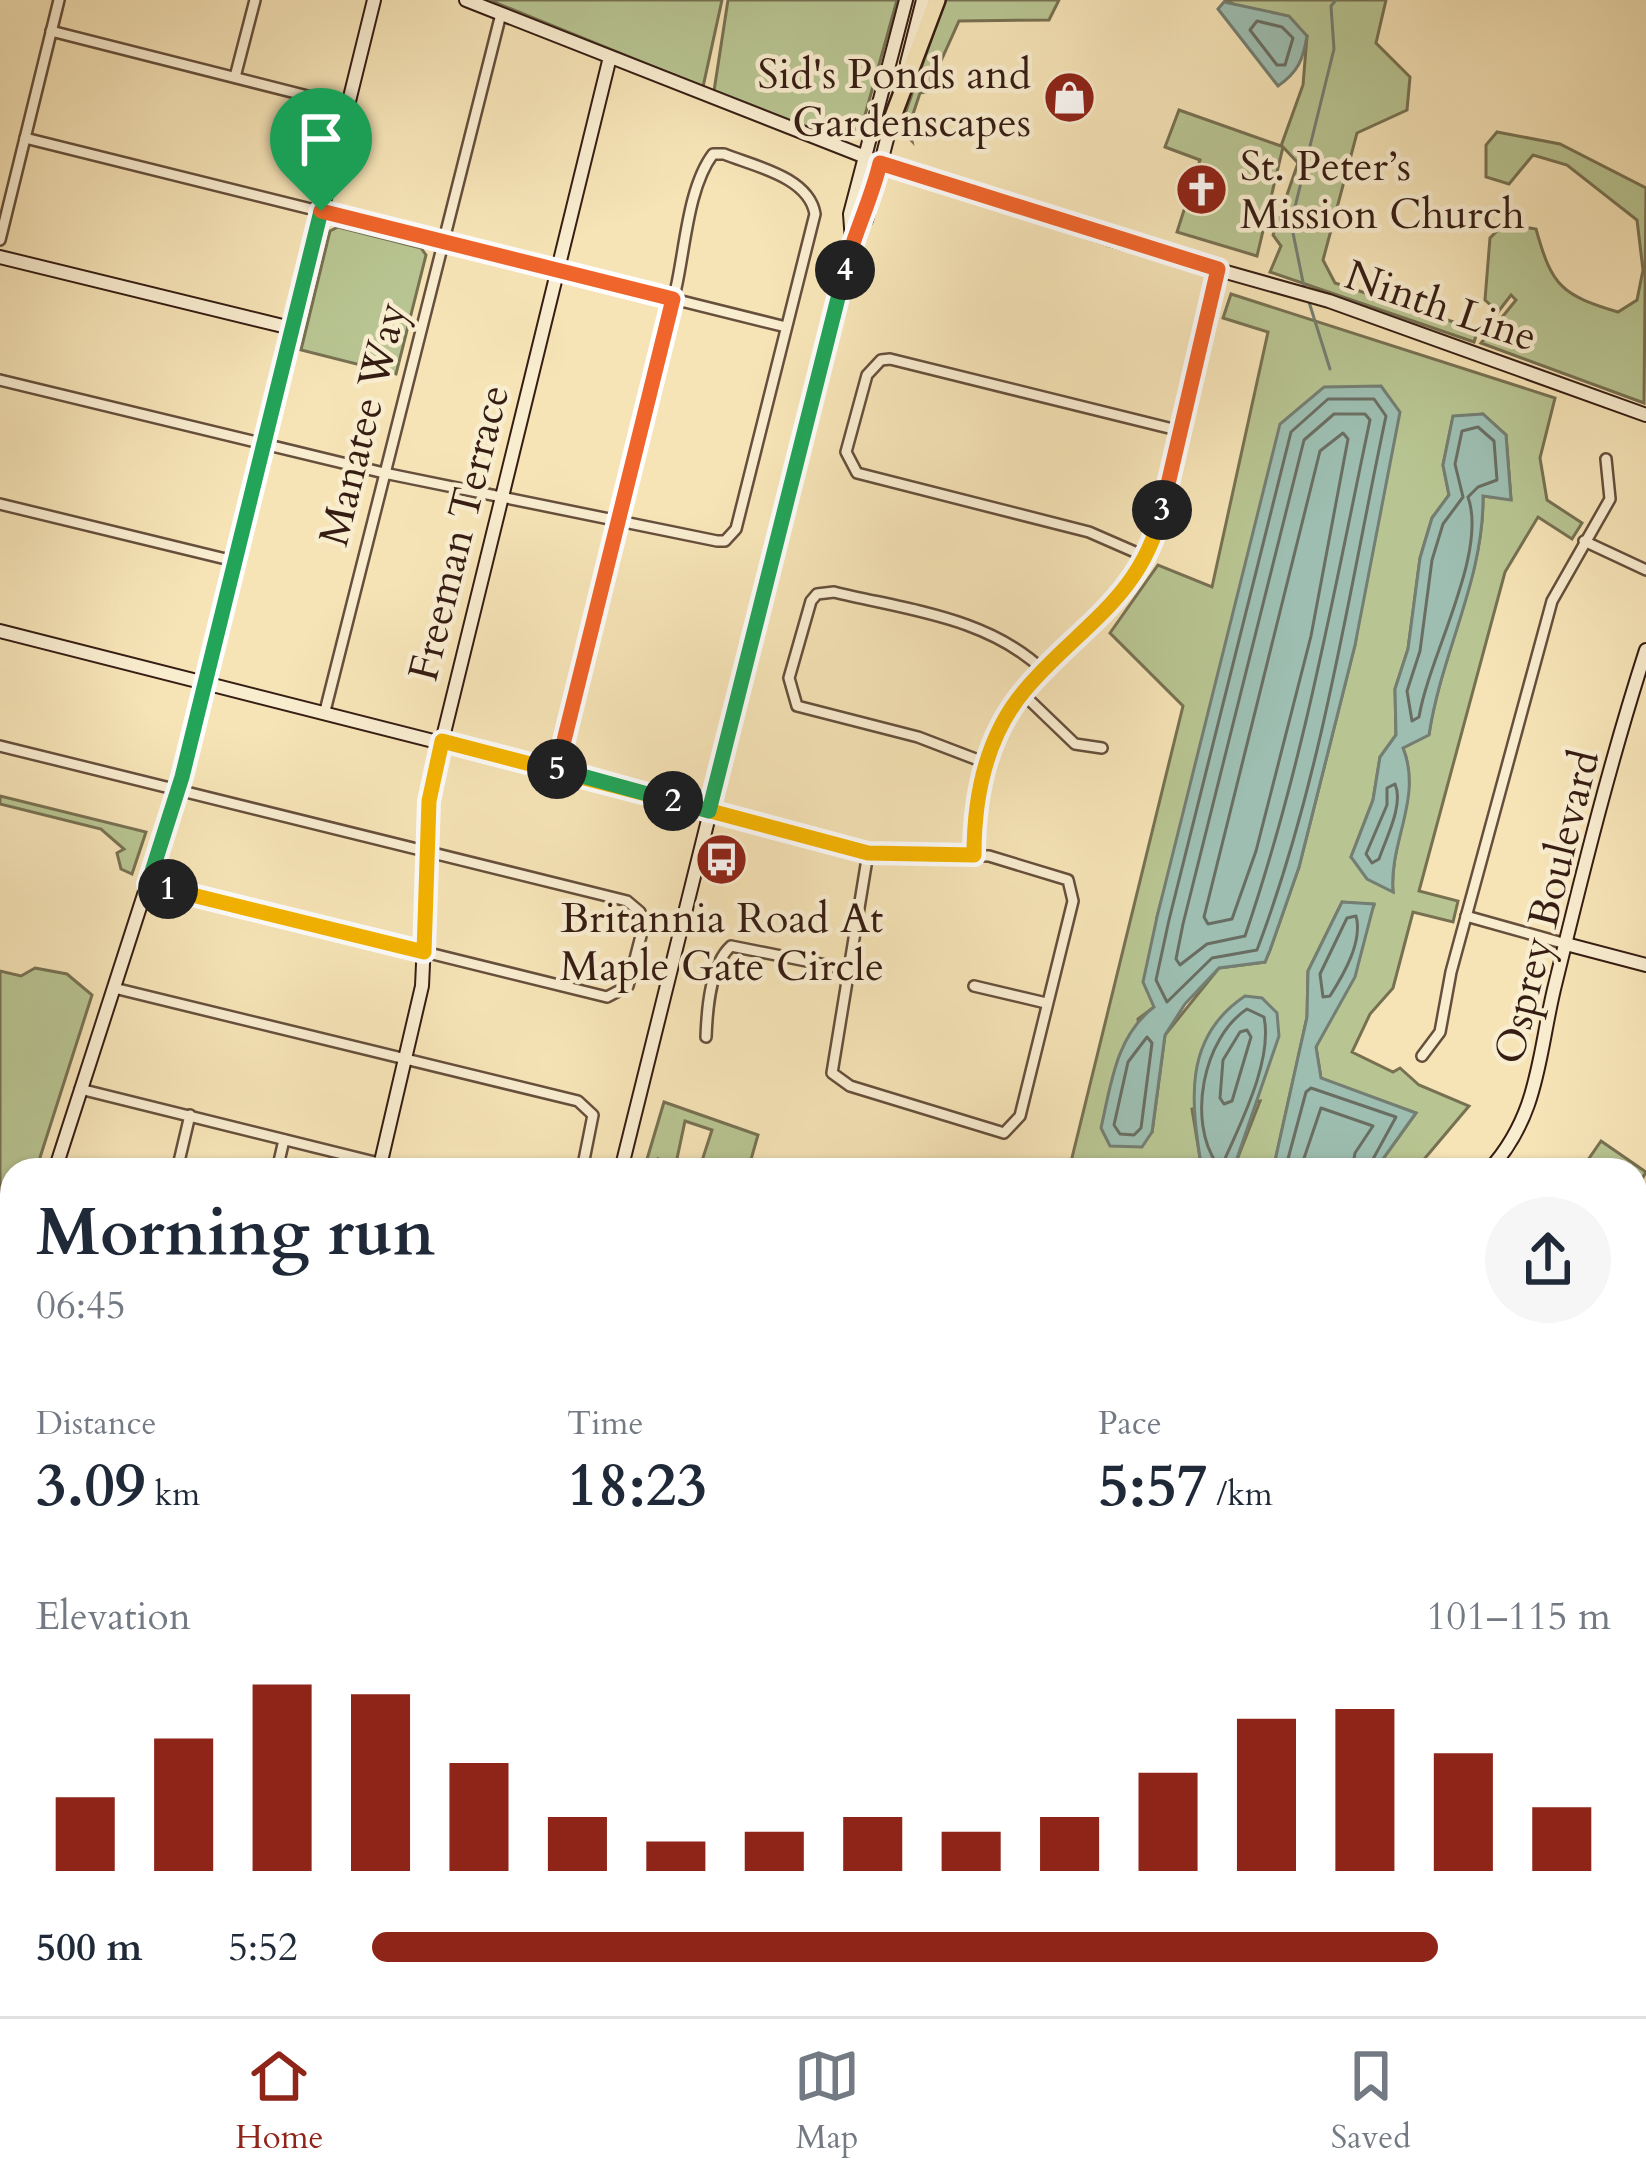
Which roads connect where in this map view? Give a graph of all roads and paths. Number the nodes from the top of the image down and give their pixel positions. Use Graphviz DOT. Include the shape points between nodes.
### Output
graph roads {
  1 [pos="59,0"];
  2 [pos="255,0"];
  3 [pos="374,0"];
  4 [pos="466,0"];
  5 [pos="906,0"];
  6 [pos="923,0"];
  7 [pos="938,0"];
  8 [pos="500,14"];
  9 [pos="51,32"];
  10 [pos="610,57"];
  11 [pos="235,77"];
  12 [pos="347,106"];
  13 [pos="892,119"];
  14 [pos="25,138"];
  15 [pos="864,157"];
  16 [pos="880,163"];
  17 [pos="321,211"];
  18 [pos="0,241"];
  19 [pos="852,241"];
  20 [pos="442,243"];
  21 [pos="0,257"];
  22 [pos="1218,269"];
  23 [pos="558,271"];
  24 [pos="673,299"];
  25 [pos="786,327"];
  26 [pos="291,328"];
  27 [pos="0,380"];
  28 [pos="1646,415"];
  29 [pos="1181,431"];
  30 [pos="262,443"];
  31 [pos="1606,459"];
  32 [pos="385,473"];
  33 [pos="501,497"];
  34 [pos="0,504"];
  35 [pos="619,518"];
  36 [pos="1584,541"];
  37 [pos="1144,556"];
  38 [pos="234,561"];
  39 [pos="1646,570"];
  40 [pos="0,631"];
  41 [pos="1646,650"];
  42 [pos="1044,671"];
  43 [pos="205,682"];
  44 [pos="1022,693"];
  45 [pos="325,711"];
  46 [pos="442,741"];
  47 [pos="0,746"];
  48 [pos="1102,748"];
  49 [pos="986,763"];
  50 [pos="556,769"];
  51 [pos="178,790"];
  52 [pos="709,811"];
  53 [pos="427,852"];
  54 [pos="868,853"];
  55 [pos="974,855"];
  56 [pos="148,884"];
  57 [pos="1466,916"];
  58 [pos="1566,944"];
  59 [pos="424,952"];
  60 [pos="1646,965"];
  61 [pos="846,970"];
  62 [pos="974,986"];
  63 [pos="114,988"];
  64 [pos="1046,1003"];
  65 [pos="706,1037"];
  66 [pos="1421,1056"];
  67 [pos="406,1059"];
  68 [pos="80,1089"];
  69 [pos="190,1115"];
  70 [pos="284,1140"];
  71 [pos="59,1158"];
  72 [pos="180,1158"];
  73 [pos="280,1158"];
  74 [pos="348,1158"];
  75 [pos="382,1158"];
  76 [pos="585,1158"];
  77 [pos="624,1158"];
  78 [pos="1499,1158"];
  1 -- 9 [label="street"];
  2 -- 11 [label="street"];
  3 -- 12 [label="street"];
  4 -- 8 [label="street, Ninth Line"];
  5 -- 15 [label="street"];
  6 -- 13 [label="street"];
  7 -- 13 [label="highway"];
  8 -- 10 [label="street, Ninth Line"];
  8 -- 20 [label="street, Manatee Way"];
  9 -- 11 [label="street"];
  9 -- 14 [label="street"];
  10 -- 15 [label="street, Ninth Line"];
  10 -- 23 [label="street, Freeman Terrace"];
  11 -- 12 [label="street"];
  12 -- 17 [label="street"];
  13 -- 16 [label="street"];
  14 -- 17 [label="street"];
  14 -- 18 [label="street"];
  15 -- 16 [label="street, Ninth Line"];
  15 -- 19 [label="street"];
  16 -- 19 [label="street" via="866,220"];
  16 -- 22 [label="street, Ninth Line"];
  17 -- 20 [label="street"];
  17 -- 26 [label="street"];
  19 -- 52 [label="street"];
  20 -- 23 [label="street"];
  20 -- 32 [label="street, Manatee Way"];
  21 -- 26 [label="street"];
  22 -- 28 [label="street, Ninth Line"];
  22 -- 29 [label="street"];
  23 -- 24 [label="street"];
  23 -- 33 [label="street, Freeman Terrace"];
  24 -- 25 [label="street"];
  24 -- 25 [label="street" via="707,162 724,154 787,179 813,204"];
  24 -- 35 [label="street"];
  25 -- 35 [label="street" via="732,536 718,541"];
  26 -- 30 [label="street"];
  27 -- 30 [label="street"];
  29 -- 37 [label="street"];
  29 -- 37 [label="street" via="890,359 867,375 846,452 857,473 1089,532"];
  30 -- 32 [label="street"];
  30 -- 38 [label="street"];
  31 -- 36 [label="street" via="1610,499"];
  32 -- 33 [label="street"];
  32 -- 45 [label="street, Manatee Way"];
  33 -- 35 [label="street"];
  33 -- 46 [label="street, Freeman Terrace"];
  34 -- 38 [label="street"];
  35 -- 50 [label="street"];
  36 -- 39 [label="street"];
  36 -- 57 [label="street" via="1552,601"];
  37 -- 42 [label="street" via="1110,610"];
  38 -- 43 [label="street"];
  40 -- 43 [label="street"];
  41 -- 58 [label="street, Osprey Boulevard"];
  42 -- 44 [label="street"];
  42 -- 49 [label="street" via="986,629 834,592 812,601 790,678 797,706"];
  43 -- 45 [label="street"];
  43 -- 51 [label="street"];
  44 -- 48 [label="street" via="1075,744"];
  44 -- 49 [label="street"];
  45 -- 46 [label="street"];
  46 -- 50 [label="street"];
  46 -- 53 [label="street, Freeman Terrace"];
  47 -- 51 [label="street"];
  49 -- 55 [label="street"];
  50 -- 52 [label="street"];
  51 -- 53 [label="street"];
  51 -- 56 [label="street"];
  52 -- 54 [label="street"];
  52 -- 77 [label="street"];
  53 -- 59 [label="street, Freeman Terrace"];
  53 -- 59 [label="street" via="627,902 643,928 628,986 614,997"];
  54 -- 55 [label="street"];
  54 -- 61 [label="street"];
  55 -- 64 [label="street" via="1068,880 1073,901"];
  56 -- 59 [label="street"];
  56 -- 63 [label="street"];
  57 -- 58 [label="street"];
  57 -- 66 [label="street" via="1440,1032"];
  58 -- 60 [label="street"];
  58 -- 78 [label="street, Osprey Boulevard" via="1536,1091"];
  59 -- 67 [label="street, Freeman Terrace"];
  61 -- 64 [label="street" via="830,1065 838,1080 997,1133 1020,1116"];
  61 -- 65 [label="street" via="731,946 707,1009"];
  62 -- 64 [label="street"];
  63 -- 67 [label="street"];
  63 -- 68 [label="street"];
  67 -- 75 [label="street, Freeman Terrace"];
  67 -- 76 [label="street" via="590,1107"];
  68 -- 69 [label="street"];
  68 -- 71 [label="street"];
  69 -- 70 [label="street"];
  69 -- 72 [label="street"];
  70 -- 73 [label="street"];
  70 -- 74 [label="street"];
}
